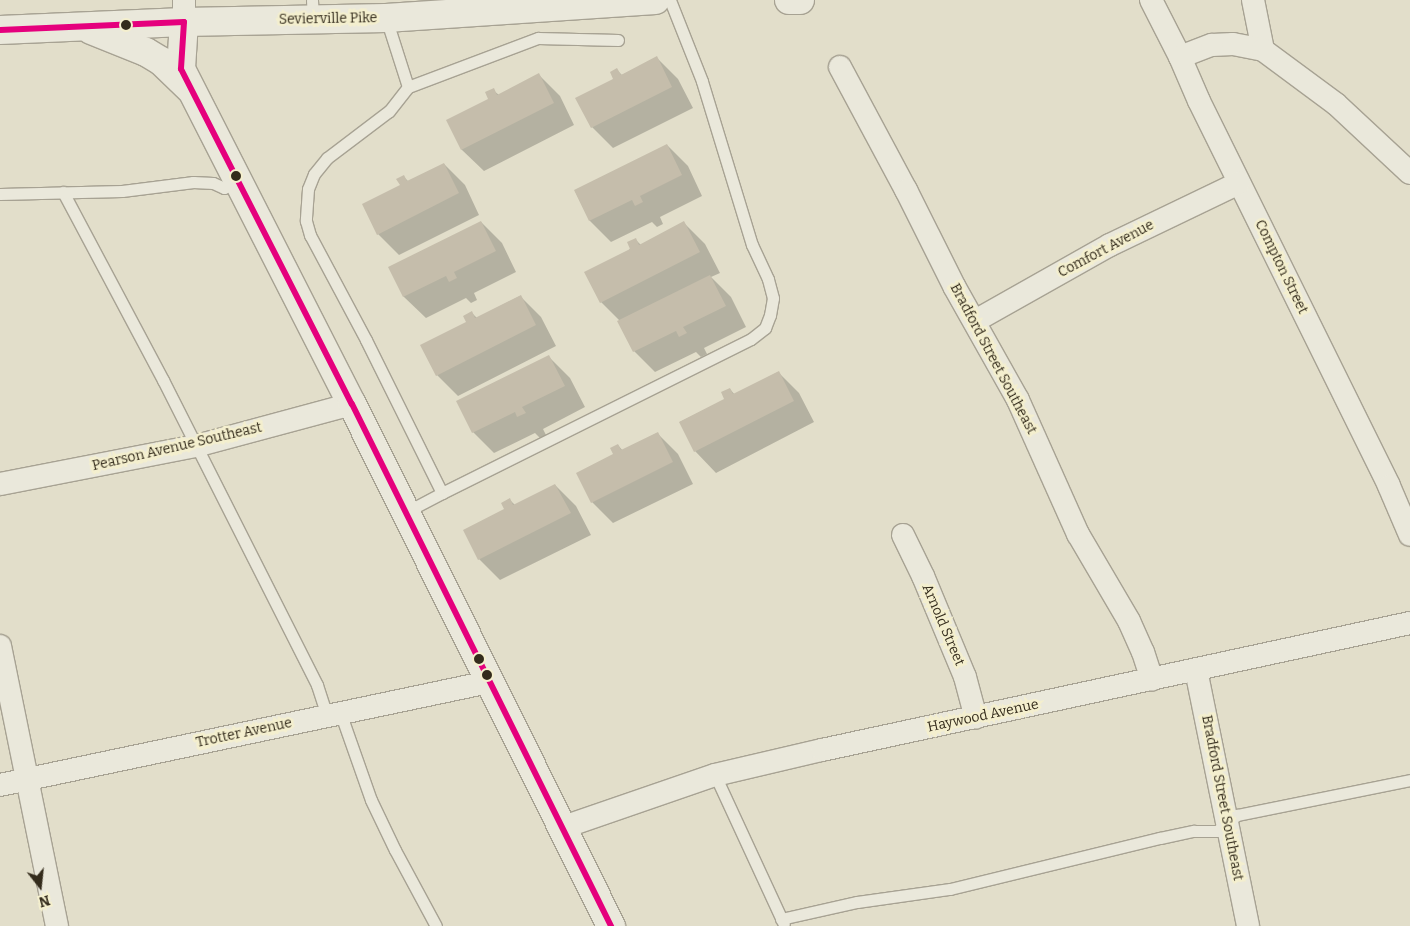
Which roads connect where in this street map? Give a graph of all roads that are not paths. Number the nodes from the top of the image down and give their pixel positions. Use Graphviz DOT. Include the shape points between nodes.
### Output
graph roads {
  1 [pos="655,0"];
  2 [pos="670,0"];
  3 [pos="789,0"];
  4 [pos="800,0"];
  5 [pos="1151,0"];
  6 [pos="1253,0"];
  7 [pos="492,5"];
  8 [pos="312,10"];
  9 [pos="184,11"];
  10 [pos="386,18"];
  11 [pos="83,26"];
  12 [pos="0,30"];
  13 [pos="618,40"];
  14 [pos="1263,50"];
  15 [pos="1180,57"];
  16 [pos="840,67"];
  17 [pos="408,87"];
  18 [pos="193,92"];
  19 [pos="1410,173"];
  20 [pos="238,181"];
  21 [pos="1240,183"];
  22 [pos="63,192"];
  23 [pos="0,194"];
  24 [pos="975,322"];
  25 [pos="352,404"];
  26 [pos="196,446"];
  27 [pos="0,484"];
  28 [pos="442,494"];
  29 [pos="405,512"];
  30 [pos="902,535"];
  31 [pos="1410,535"];
  32 [pos="1410,623"];
  33 [pos="0,646"];
  34 [pos="1196,670"];
  35 [pos="1152,680"];
  36 [pos="489,682"];
  37 [pos="333,714"];
  38 [pos="976,718"];
  39 [pos="715,776"];
  40 [pos="28,779"];
  41 [pos="1410,780"];
  42 [pos="0,785"];
  43 [pos="1228,824"];
  44 [pos="561,828"];
  45 [pos="783,922"];
  46 [pos="57,926"];
  47 [pos="436,926"];
  48 [pos="611,926"];
  49 [pos="1248,926"];
  1 -- 7 [label="street, Sevierville Pike"];
  2 -- 28 [label="lane" via="702,81 752,245 768,279 772,298 765,328 751,339"];
  3 -- 4 [label="street"];
  5 -- 15 [label="street, Compton Street"];
  6 -- 14 [label="street"];
  7 -- 10 [label="street, Sevierville Pike"];
  8 -- 9 [label="street, Sevierville Pike"];
  8 -- 10 [label="street, Sevierville Pike"];
  9 -- 11 [label="street, Sevierville Pike"];
  9 -- 18 [label="street" via="182,69"];
  10 -- 17 [label="lane"];
  11 -- 12 [label="street, Sevierville Pike"];
  11 -- 18 [label="street" via="146,52"];
  13 -- 17 [label="lane" via="538,38"];
  14 -- 15 [label="street" via="1233,44 1212,45"];
  14 -- 19 [label="street" via="1336,104"];
  15 -- 21 [label="street, Compton Street" via="1198,101"];
  16 -- 24 [label="street, Bradford Street Southeast"];
  17 -- 28 [label="lane" via="389,111 327,158 314,174 308,189 306,221 310,235"];
  18 -- 20 [label="street"];
  20 -- 22 [label="lane" via="224,188 213,183 193,182 122,191"];
  20 -- 25 [label="street"];
  21 -- 24 [label="street, Comfort Avenue" via="1110,245"];
  21 -- 31 [label="street, Compton Street"];
  22 -- 23 [label="lane"];
  22 -- 26 [label="lane"];
  24 -- 35 [label="street, Bradford Street Southeast" via="1018,400 1078,534 1129,621"];
  25 -- 26 [label="street, Pearson Avenue Southeast"];
  25 -- 29 [label="street"];
  26 -- 27 [label="street, Pearson Avenue Southeast"];
  26 -- 37 [label="lane"];
  28 -- 29 [label="lane"];
  29 -- 36 [label="street"];
  30 -- 38 [label="street, Arnold Street" via="923,576 965,677"];
  32 -- 34 [label="street, Haywood Avenue"];
  33 -- 40 [label="street"];
  34 -- 35 [label="street, Haywood Avenue"];
  34 -- 43 [label="street, Bradford Street Southeast"];
  35 -- 38 [label="street, Haywood Avenue"];
  36 -- 37 [label="street, Trotter Avenue"];
  36 -- 44 [label="street"];
  37 -- 40 [label="street, Trotter Avenue"];
  37 -- 47 [label="lane" via="395,850"];
  38 -- 39 [label="street, Haywood Avenue"];
  39 -- 44 [label="street, Haywood Avenue"];
  39 -- 45 [label="lane"];
  40 -- 42 [label="street, Trotter Avenue"];
  40 -- 46 [label="street"];
  41 -- 43 [label="lane" via="1237,815"];
  43 -- 45 [label="lane" via="1217,831 1194,831 1160,838 950,889 857,902"];
  43 -- 49 [label="street, Bradford Street Southeast"];
  44 -- 48 [label="street"];
}
